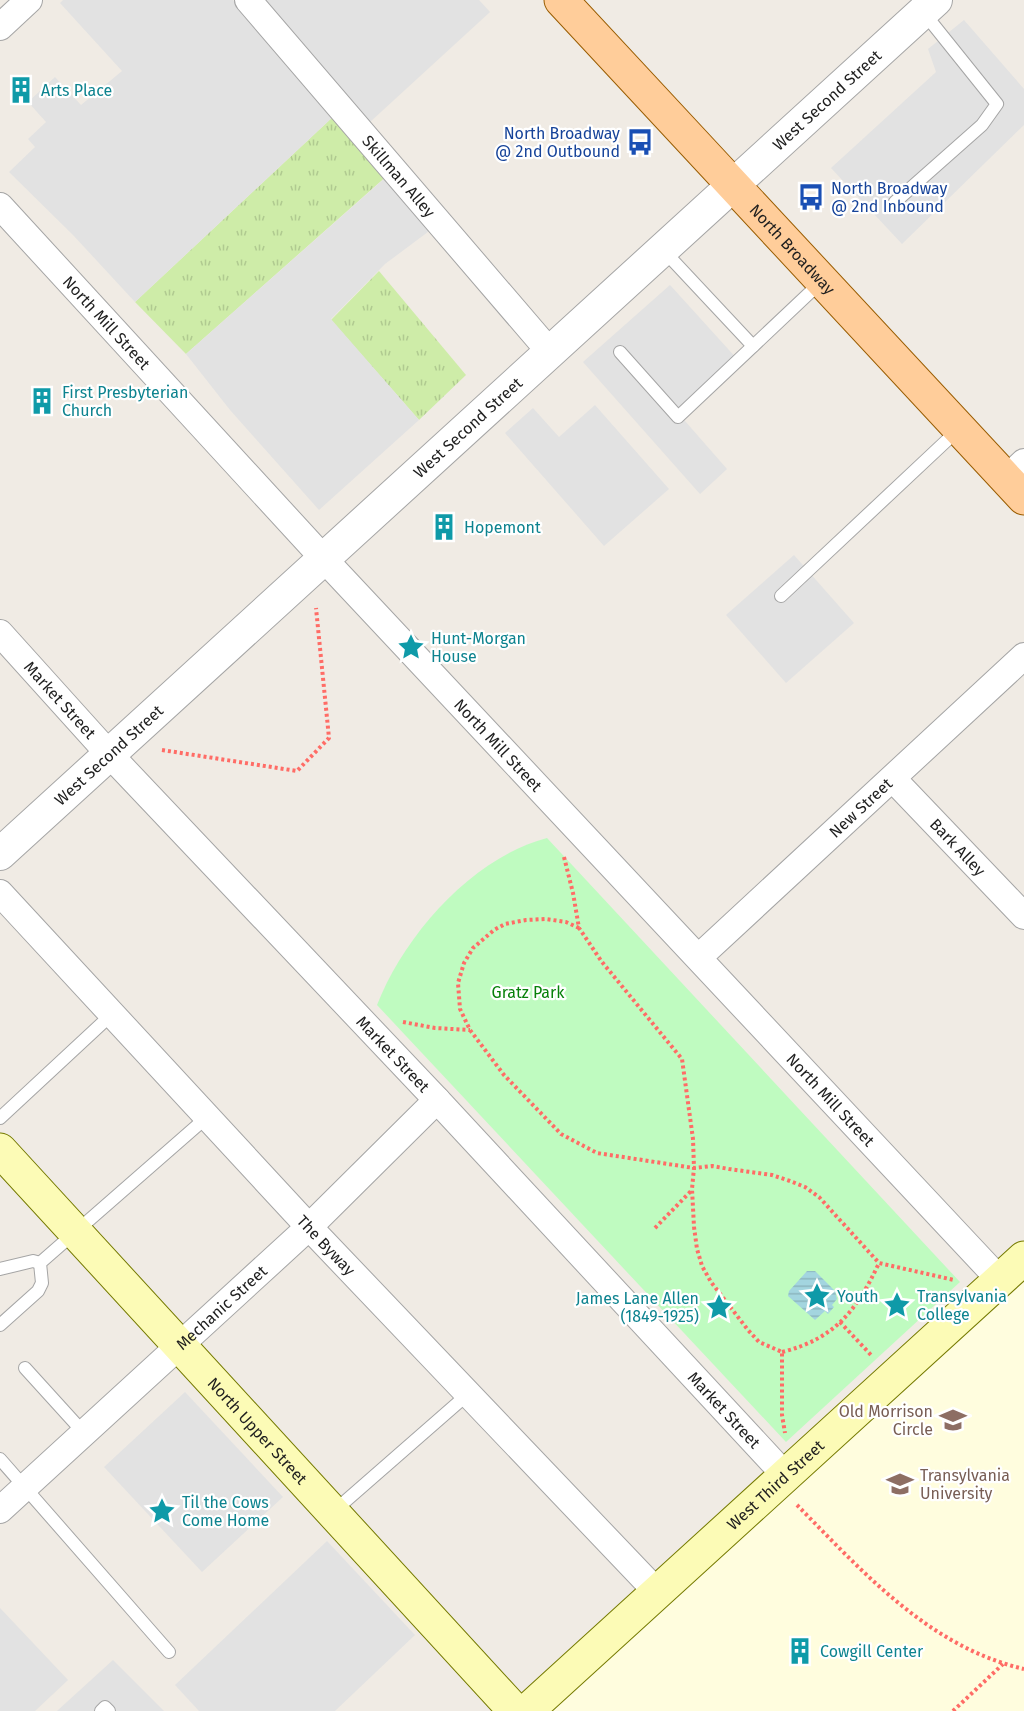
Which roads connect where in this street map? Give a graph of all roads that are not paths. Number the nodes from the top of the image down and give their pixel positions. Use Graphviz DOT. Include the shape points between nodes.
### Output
graph roads {
  1 [pos="29,0"];
  2 [pos="248,0"];
  3 [pos="561,0"];
  4 [pos="929,6"];
  5 [pos="0,27"];
  6 [pos="734,185"];
  7 [pos="895,202"];
  8 [pos="0,206"];
  9 [pos="663,250"];
  10 [pos="822,281"];
  11 [pos="753,346"];
  12 [pos="550,352"];
  13 [pos="620,352"];
  14 [pos="959,428"];
  15 [pos="1018,480"];
  16 [pos="324,559"];
  17 [pos="781,596"];
  18 [pos="4,645"];
  19 [pos="1024,656"];
  20 [pos="110,755"];
  21 [pos="893,779"];
  22 [pos="0,854"];
  23 [pos="0,893"];
  24 [pos="1024,916"];
  25 [pos="699,957"];
  26 [pos="111,1014"];
  27 [pos="437,1100"];
  28 [pos="207,1117"];
  29 [pos="0,1118"];
  30 [pos="0,1150"];
  31 [pos="309,1227"];
  32 [pos="76,1233"];
  33 [pos="1024,1258"];
  34 [pos="40,1263"];
  35 [pos="0,1269"];
  36 [pos="999,1279"];
  37 [pos="0,1325"];
  38 [pos="179,1345"];
  39 [pos="25,1368"];
  40 [pos="468,1394"];
  41 [pos="84,1433"];
  42 [pos="0,1459"];
  43 [pos="24,1488"];
  44 [pos="789,1489"];
  45 [pos="0,1510"];
  46 [pos="332,1512"];
  47 [pos="657,1592"];
  48 [pos="170,1652"];
  49 [pos="101,1711"];
  50 [pos="109,1711"];
  51 [pos="514,1711"];
  52 [pos="526,1711"];
  1 -- 5 [label="street"];
  2 -- 12 [label="street, Skillman Alley"];
  3 -- 6 [label="main road, North Broadway"];
  4 -- 6 [label="street, West Second Street"];
  4 -- 7 [label="lane" via="997,104 982,126"];
  6 -- 9 [label="street, West Second Street"];
  6 -- 10 [label="main road, North Broadway"];
  8 -- 16 [label="street, North Mill Street"];
  9 -- 11 [label="lane"];
  9 -- 12 [label="street, West Second Street"];
  10 -- 11 [label="lane"];
  10 -- 14 [label="main road, North Broadway"];
  11 -- 13 [label="lane" via="678,417"];
  12 -- 16 [label="street, West Second Street"];
  14 -- 15 [label="main road, North Broadway"];
  14 -- 17 [label="lane"];
  16 -- 20 [label="street, West Second Street"];
  16 -- 25 [label="street, North Mill Street"];
  18 -- 20 [label="street, Market Street"];
  19 -- 21 [label="street, New Street"];
  20 -- 22 [label="street, West Second Street"];
  20 -- 27 [label="street, Market Street"];
  21 -- 24 [label="street, Bark Alley"];
  21 -- 25 [label="street, New Street"];
  23 -- 26 [label="street, The Byway"];
  25 -- 36 [label="street, North Mill Street"];
  26 -- 28 [label="street, The Byway"];
  26 -- 29 [label="lane"];
  27 -- 31 [label="street, Mechanic Street"];
  27 -- 44 [label="street, Market Street"];
  28 -- 31 [label="street, The Byway"];
  28 -- 32 [label="lane"];
  30 -- 32 [label="main road, North Upper Street"];
  31 -- 38 [label="street, Mechanic Street"];
  31 -- 40 [label="street, The Byway"];
  32 -- 34 [label="lane"];
  32 -- 38 [label="main road, North Upper Street"];
  33 -- 36 [label="main road, West Third Street"];
  34 -- 35 [label="lane" via="33,1261"];
  34 -- 37 [label="lane" via="42,1282 38,1291"];
  36 -- 44 [label="main road, West Third Street"];
  38 -- 41 [label="street, Mechanic Street"];
  38 -- 46 [label="main road, North Upper Street"];
  39 -- 41 [label="lane"];
  40 -- 46 [label="lane"];
  40 -- 47 [label="street, The Byway"];
  41 -- 43 [label="street, Mechanic Street"];
  42 -- 43 [label="lane"];
  43 -- 45 [label="street, Mechanic Street"];
  43 -- 48 [label="lane"];
  44 -- 47 [label="main road, West Third Street"];
  46 -- 51 [label="main road, North Upper Street"];
  47 -- 52 [label="main road, West Third Street"];
  49 -- 50 [label="lane" via="105,1707"];
}
